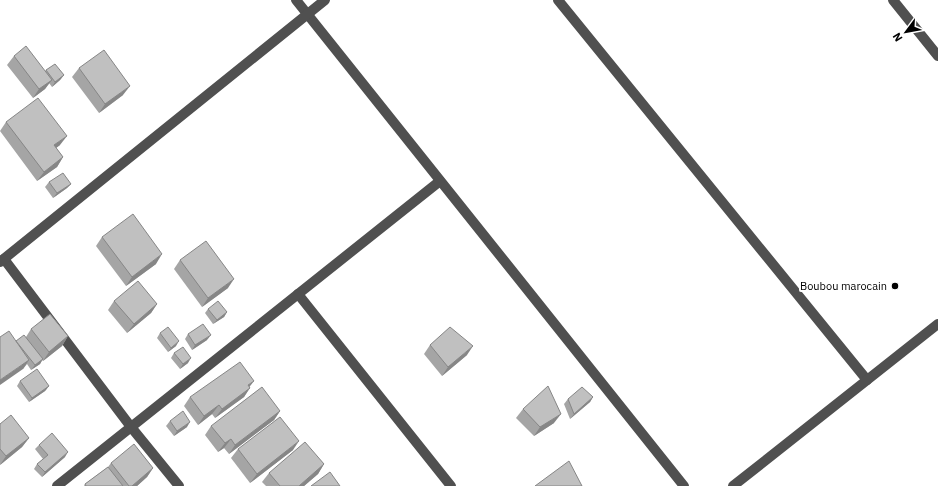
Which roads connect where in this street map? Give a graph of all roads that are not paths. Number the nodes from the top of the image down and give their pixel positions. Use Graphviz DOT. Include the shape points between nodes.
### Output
graph roads {
  1 [pos="296,0"];
  2 [pos="325,0"];
  3 [pos="558,0"];
  4 [pos="893,0"];
  5 [pos="307,14"];
  6 [pos="938,56"];
  7 [pos="440,181"];
  8 [pos="2,260"];
  9 [pos="298,294"];
  10 [pos="938,324"];
  11 [pos="867,380"];
  12 [pos="131,427"];
  13 [pos="57,486"];
  14 [pos="179,486"];
  15 [pos="451,486"];
  16 [pos="684,486"];
  17 [pos="733,486"];
  1 -- 5 [label="street"];
  2 -- 5 [label="street"];
  3 -- 11 [label="street"];
  4 -- 6 [label="street"];
  5 -- 7 [label="street"];
  5 -- 8 [label="street"];
  7 -- 9 [label="street"];
  7 -- 16 [label="street"];
  8 -- 12 [label="street"];
  9 -- 12 [label="street"];
  9 -- 15 [label="street"];
  10 -- 11 [label="street"];
  11 -- 17 [label="street"];
  12 -- 13 [label="street"];
  12 -- 14 [label="street"];
}
